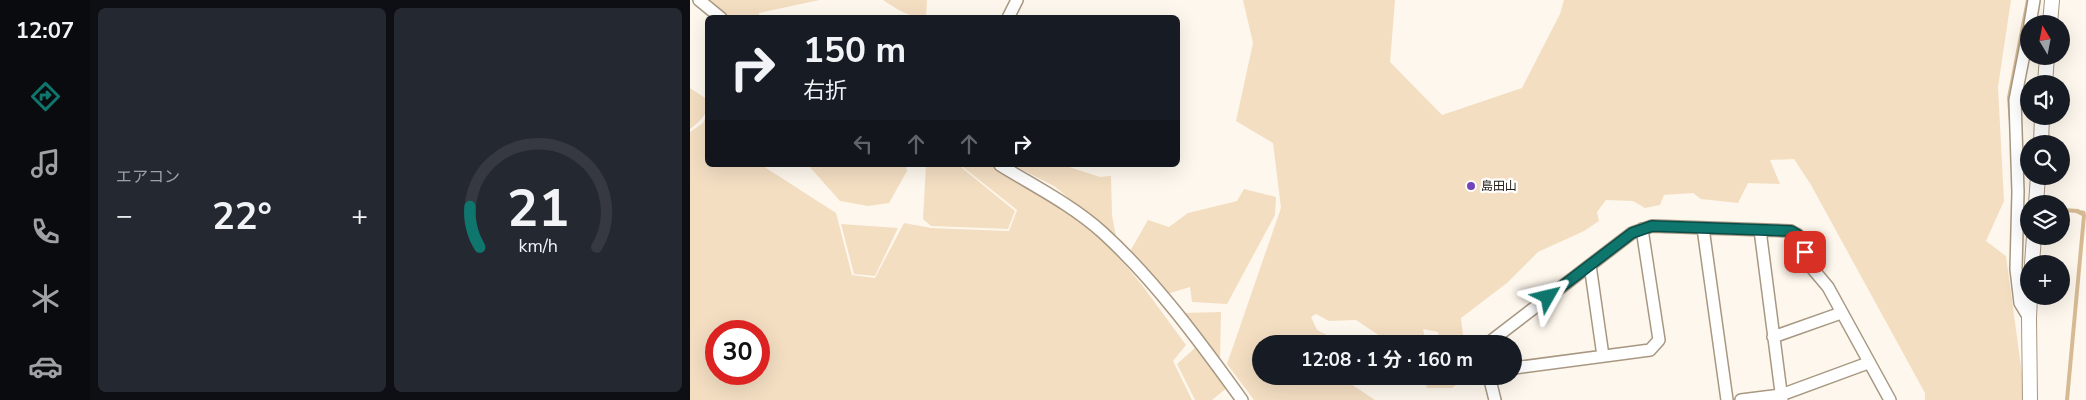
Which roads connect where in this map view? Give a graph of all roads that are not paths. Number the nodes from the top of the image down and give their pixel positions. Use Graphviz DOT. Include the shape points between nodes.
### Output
graph roads {
  1 [pos="699,0"];
  2 [pos="1017,0"];
  3 [pos="2034,0"];
  4 [pos="2052,0"];
  5 [pos="717,15"];
  6 [pos="1010,15"];
  7 [pos="2032,15"];
  8 [pos="2051,15"];
  9 [pos="2022,65"];
  10 [pos="1003,167"];
  11 [pos="1703,228"];
  12 [pos="1642,229"];
  13 [pos="1760,230"];
  14 [pos="1590,265"];
  15 [pos="2030,305"];
  16 [pos="1841,313"];
  17 [pos="2029,318"];
  18 [pos="1499,335"];
  19 [pos="1773,337"];
  20 [pos="1603,356"];
  21 [pos="1868,363"];
  22 [pos="1522,367"];
  23 [pos="1491,385"];
  24 [pos="1781,397"];
  25 [pos="1242,400"];
  26 [pos="1495,400"];
  27 [pos="1727,400"];
  28 [pos="1741,400"];
  29 [pos="1890,400"];
  30 [pos="2030,400"];
  1 -- 5 [label="street"];
  2 -- 6 [label="street"];
  3 -- 7 [label="street"];
  4 -- 8 [label="street"];
  9 -- 17 [label="street" via="2015,100 2016,269 2020,302"];
  10 -- 25 [label="street" via="1054,197 1101,231 1149,280"];
  11 -- 12 [label="street" via="1652,226"];
  11 -- 13 [label="street"];
  11 -- 27 [label="street"];
  12 -- 14 [label="street"];
  12 -- 20 [label="street" via="1659,340 1650,350"];
  13 -- 16 [label="street" via="1791,231 1798,235 1812,268 1828,287"];
  13 -- 19 [label="street"];
  14 -- 18 [label="street"];
  14 -- 20 [label="street"];
  15 -- 17 [label="street"];
  16 -- 19 [label="street"];
  16 -- 21 [label="street"];
  17 -- 30 [label="street"];
  19 -- 24 [label="street"];
  20 -- 22 [label="street"];
  21 -- 24 [label="street"];
  21 -- 29 [label="street"];
  23 -- 26 [label="street"];
  24 -- 28 [label="street"];
}
